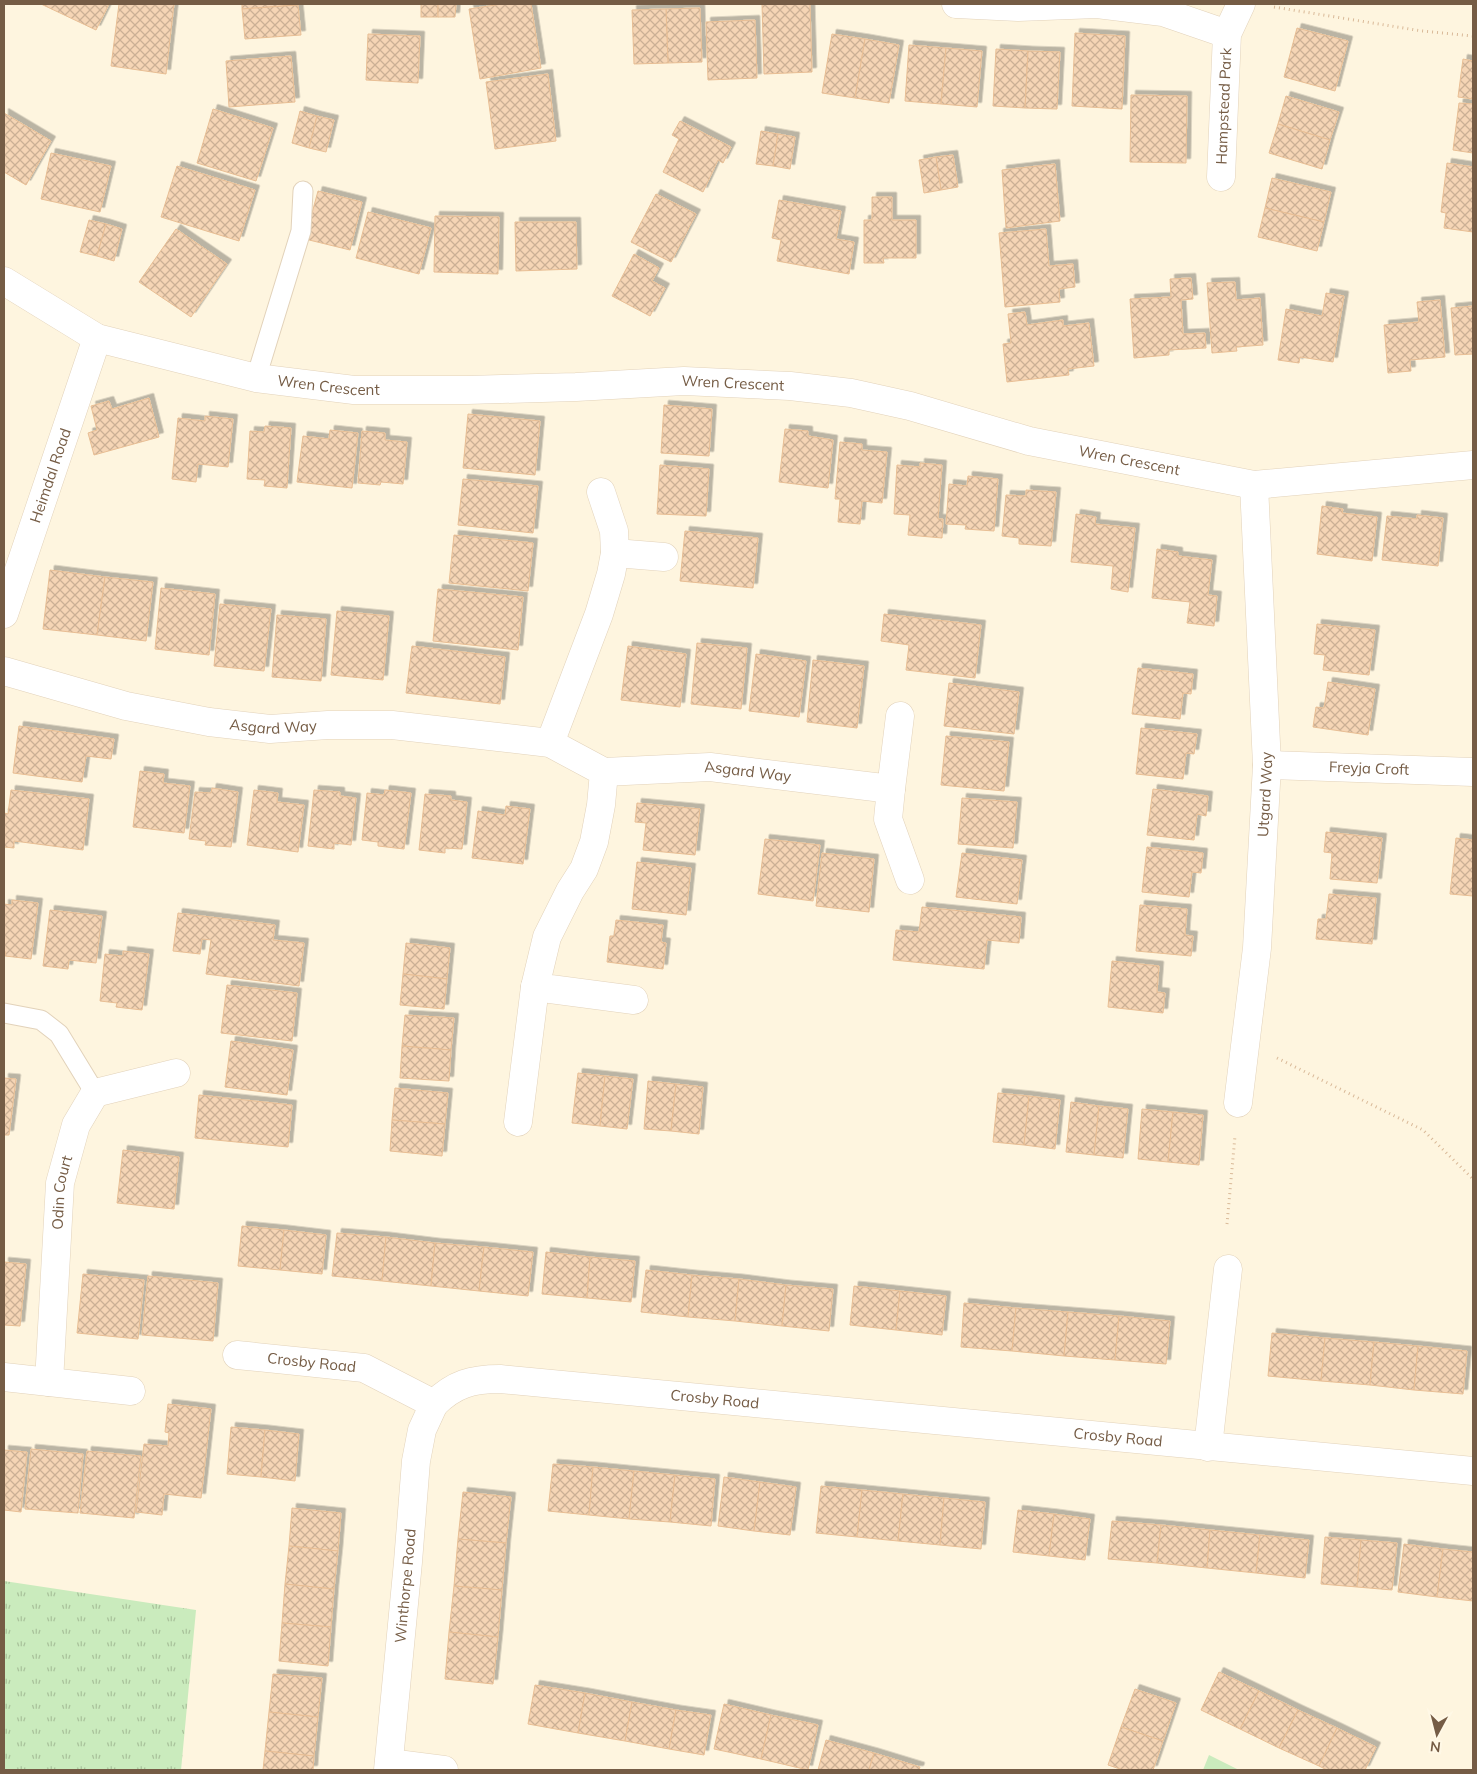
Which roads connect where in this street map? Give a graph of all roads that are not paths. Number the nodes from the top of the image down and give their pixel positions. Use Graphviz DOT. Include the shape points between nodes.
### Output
graph roads {
  1 [pos="956,4"];
  2 [pos="1241,4"];
  3 [pos="1227,34"];
  4 [pos="1221,177"];
  5 [pos="303,191"];
  6 [pos="4,281"];
  7 [pos="97,338"];
  8 [pos="256,378"];
  9 [pos="1473,465"];
  10 [pos="1254,485"];
  11 [pos="601,492"];
  12 [pos="615,553"];
  13 [pos="664,557"];
  14 [pos="4,614"];
  15 [pos="4,672"];
  16 [pos="900,716"];
  17 [pos="550,743"];
  18 [pos="1267,765"];
  19 [pos="604,772"];
  20 [pos="1473,772"];
  21 [pos="890,789"];
  22 [pos="910,880"];
  23 [pos="535,987"];
  24 [pos="634,1000"];
  25 [pos="4,1013"];
  26 [pos="176,1073"];
  27 [pos="95,1093"];
  28 [pos="1238,1103"];
  29 [pos="518,1122"];
  30 [pos="1228,1269"];
  31 [pos="237,1355"];
  32 [pos="4,1377"];
  33 [pos="49,1382"];
  34 [pos="131,1391"];
  35 [pos="434,1404"];
  36 [pos="1208,1447"];
  37 [pos="1473,1471"];
  38 [pos="389,1766"];
  39 [pos="444,1770"];
  1 -- 3 [label="street, Hampstead Park" via="1018,7 1097,4 1163,12"];
  2 -- 3 [label="street, Hampstead Park"];
  3 -- 4 [label="street, Hampstead Park"];
  5 -- 8 [label="lane" via="301,231"];
  6 -- 7 [label="street, Wren Crescent"];
  7 -- 8 [label="street, Wren Crescent"];
  7 -- 14 [label="street, Heimdal Road"];
  8 -- 10 [label="street, Wren Crescent" via="354,390 466,390 684,381 790,386 850,393 910,406 1029,441"];
  9 -- 10 [label="street, Wren Crescent"];
  10 -- 18 [label="street, Utgard Way"];
  11 -- 12 [label="street" via="614,531"];
  12 -- 13 [label="street"];
  12 -- 17 [label="street" via="599,614"];
  15 -- 17 [label="street, Asgard Way" via="126,706 209,722 270,728 392,725"];
  16 -- 21 [label="street"];
  17 -- 19 [label="street, Asgard Way"];
  18 -- 20 [label="street, Freyja Croft"];
  18 -- 28 [label="street, Utgard Way" via="1257,948"];
  19 -- 21 [label="street, Asgard Way" via="710,767"];
  19 -- 23 [label="street" via="594,842 584,868 546,937"];
  21 -- 22 [label="street" via="888,819"];
  23 -- 24 [label="street"];
  23 -- 29 [label="street"];
  25 -- 27 [label="lane" via="41,1020 59,1034"];
  26 -- 27 [label="street"];
  27 -- 33 [label="street, Odin Court" via="76,1125 60,1183"];
  30 -- 36 [label="street"];
  31 -- 35 [label="street, Crosby Road" via="364,1368"];
  32 -- 33 [label="street"];
  33 -- 34 [label="street"];
  35 -- 36 [label="street, Crosby Road" via="446,1392 462,1385 479,1379 500,1379"];
  35 -- 38 [label="street, Winthorpe Road" via="422,1430 416,1461"];
  36 -- 37 [label="street, Crosby Road"];
  38 -- 39 [label="street"];
}
